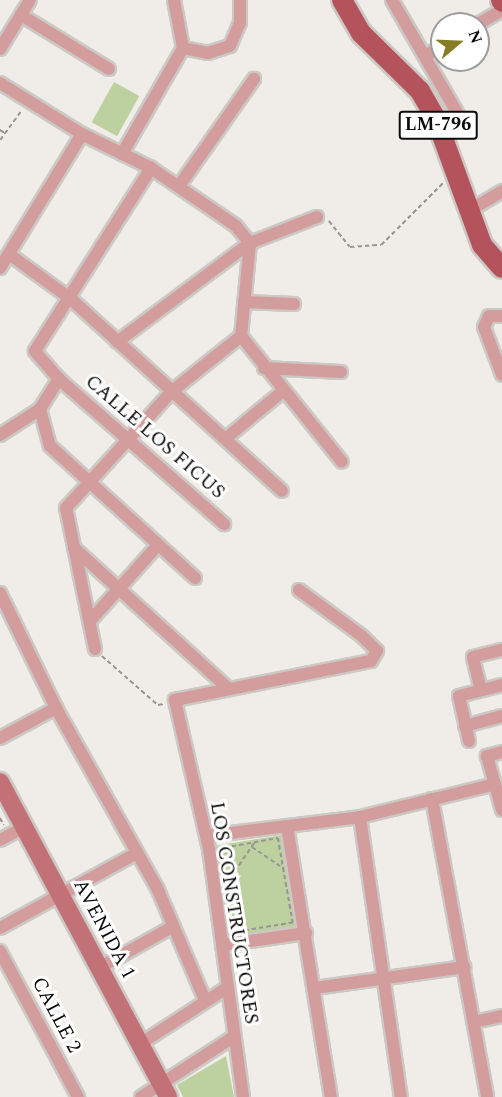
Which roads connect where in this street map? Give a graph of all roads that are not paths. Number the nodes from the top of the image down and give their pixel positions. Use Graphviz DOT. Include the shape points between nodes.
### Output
graph roads {
  1 [pos="30,0"];
  2 [pos="174,0"];
  3 [pos="240,0"];
  4 [pos="342,0"];
  5 [pos="392,0"];
  6 [pos="21,15"];
  7 [pos="183,48"];
  8 [pos="0,49"];
  9 [pos="430,53"];
  10 [pos="425,56"];
  11 [pos="109,69"];
  12 [pos="254,79"];
  13 [pos="0,83"];
  14 [pos="467,130"];
  15 [pos="82,134"];
  16 [pos="122,154"];
  17 [pos="151,168"];
  18 [pos="179,186"];
  19 [pos="502,191"];
  20 [pos="479,205"];
  21 [pos="317,217"];
  22 [pos="250,243"];
  23 [pos="9,254"];
  24 [pos="0,267"];
  25 [pos="502,268"];
  26 [pos="71,299"];
  27 [pos="244,302"];
  28 [pos="294,304"];
  29 [pos="496,316"];
  30 [pos="242,336"];
  31 [pos="117,342"];
  32 [pos="264,368"];
  33 [pos="341,372"];
  34 [pos="502,375"];
  35 [pos="59,379"];
  36 [pos="283,391"];
  37 [pos="171,392"];
  38 [pos="40,409"];
  39 [pos="0,435"];
  40 [pos="130,438"];
  41 [pos="225,439"];
  42 [pos="342,462"];
  43 [pos="90,483"];
  44 [pos="282,491"];
  45 [pos="224,524"];
  46 [pos="158,545"];
  47 [pos="74,548"];
  48 [pos="195,578"];
  49 [pos="118,588"];
  50 [pos="299,590"];
  51 [pos="0,593"];
  52 [pos="90,621"];
  53 [pos="95,649"];
  54 [pos="502,650"];
  55 [pos="502,685"];
  56 [pos="227,687"];
  57 [pos="481,690"];
  58 [pos="56,708"];
  59 [pos="502,716"];
  60 [pos="465,726"];
  61 [pos="0,738"];
  62 [pos="468,741"];
  63 [pos="502,752"];
  64 [pos="0,782"];
  65 [pos="495,783"];
  66 [pos="432,799"];
  67 [pos="502,810"];
  68 [pos="360,817"];
  69 [pos="287,826"];
  70 [pos="24,827"];
  71 [pos="206,836"];
  72 [pos="0,840"];
  73 [pos="137,853"];
  74 [pos="60,895"];
  75 [pos="172,927"];
  76 [pos="0,928"];
  77 [pos="306,933"];
  78 [pos="222,945"];
  79 [pos="0,951"];
  80 [pos="465,967"];
  81 [pos="99,968"];
  82 [pos="383,979"];
  83 [pos="228,987"];
  84 [pos="315,988"];
  85 [pos="206,1000"];
  86 [pos="502,1016"];
  87 [pos="474,1022"];
  88 [pos="233,1037"];
  89 [pos="140,1044"];
  90 [pos="165,1090"];
  91 [pos="78,1097"];
  92 [pos="141,1097"];
  93 [pos="243,1097"];
  94 [pos="332,1097"];
  95 [pos="401,1097"];
  96 [pos="487,1097"];
  1 -- 6 [label="street"];
  2 -- 7 [label="street"];
  3 -- 7 [label="street" via="240,23 230,46 208,52"];
  4 -- 25 [label="main road, LM-796" via="361,33 420,91 436,119 482,245"];
  5 -- 10 [label="street"];
  6 -- 8 [label="street"];
  6 -- 11 [label="street"];
  7 -- 16 [label="street"];
  9 -- 10 [label="street"];
  10 -- 14 [label="street"];
  12 -- 18 [label="street"];
  13 -- 15 [label="street"];
  15 -- 16 [label="street"];
  15 -- 23 [label="street"];
  16 -- 17 [label="street"];
  17 -- 18 [label="street"];
  17 -- 26 [label="street"];
  18 -- 22 [label="street" via="227,218"];
  19 -- 20 [label="street"];
  21 -- 22 [label="street"];
  22 -- 27 [label="street"];
  22 -- 31 [label="street"];
  23 -- 24 [label="street"];
  23 -- 26 [label="street"];
  26 -- 31 [label="street"];
  26 -- 35 [label="street, CALLE LOS FICUS" via="35,351"];
  27 -- 28 [label="street"];
  27 -- 30 [label="street"];
  29 -- 34 [label="street" via="484,337"];
  30 -- 32 [label="street"];
  30 -- 37 [label="street"];
  31 -- 37 [label="street"];
  32 -- 33 [label="street"];
  32 -- 36 [label="street"];
  35 -- 38 [label="street"];
  35 -- 40 [label="street, CALLE LOS FICUS"];
  36 -- 41 [label="street"];
  36 -- 42 [label="street"];
  37 -- 40 [label="street"];
  37 -- 41 [label="street"];
  38 -- 39 [label="street"];
  38 -- 43 [label="street" via="50,446"];
  40 -- 43 [label="street"];
  40 -- 45 [label="street, CALLE LOS FICUS"];
  41 -- 44 [label="street"];
  43 -- 46 [label="street"];
  43 -- 47 [label="street" via="65,511"];
  46 -- 48 [label="street"];
  46 -- 49 [label="street"];
  47 -- 49 [label="street"];
  47 -- 52 [label="street"];
  49 -- 52 [label="street"];
  49 -- 56 [label="street"];
  50 -- 56 [label="street" via="362,636 377,651 371,661"];
  51 -- 58 [label="street"];
  52 -- 53 [label="street"];
  54 -- 57 [label="street" via="473,657"];
  55 -- 57 [label="street"];
  56 -- 71 [label="street, LOS CONSTRUCTORES" via="175,700"];
  57 -- 60 [label="street" via="459,696"];
  58 -- 61 [label="street"];
  58 -- 73 [label="street"];
  59 -- 60 [label="street"];
  60 -- 62 [label="street"];
  63 -- 65 [label="street" via="487,756"];
  64 -- 70 [label="street, AVENIDA 1"];
  65 -- 66 [label="street"];
  65 -- 67 [label="street"];
  66 -- 68 [label="street"];
  66 -- 80 [label="street"];
  68 -- 69 [label="street"];
  68 -- 82 [label="street"];
  69 -- 71 [label="street"];
  69 -- 77 [label="street"];
  70 -- 72 [label="street"];
  70 -- 74 [label="street, AVENIDA 1"];
  71 -- 78 [label="street, LOS CONSTRUCTORES"];
  73 -- 74 [label="street"];
  73 -- 75 [label="street" via="158,890"];
  74 -- 76 [label="street"];
  74 -- 81 [label="street, AVENIDA 1"];
  75 -- 81 [label="street"];
  75 -- 85 [label="street"];
  77 -- 78 [label="street"];
  77 -- 84 [label="street"];
  78 -- 83 [label="street, LOS CONSTRUCTORES"];
  79 -- 91 [label="street, CALLE 2"];
  80 -- 82 [label="street"];
  80 -- 87 [label="street"];
  81 -- 89 [label="street, AVENIDA 1"];
  82 -- 84 [label="street"];
  82 -- 95 [label="street"];
  83 -- 85 [label="street"];
  83 -- 88 [label="street, LOS CONSTRUCTORES"];
  84 -- 94 [label="street"];
  85 -- 89 [label="street"];
  86 -- 87 [label="street"];
  87 -- 96 [label="street"];
  88 -- 90 [label="street"];
  88 -- 93 [label="street, LOS CONSTRUCTORES"];
  89 -- 90 [label="street, AVENIDA 1"];
  90 -- 92 [label="street"];
}
